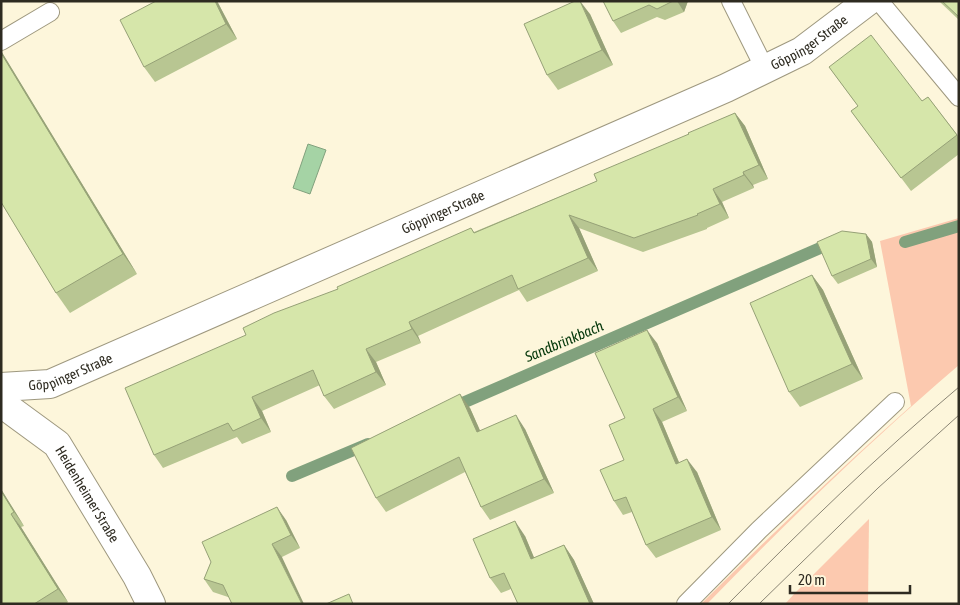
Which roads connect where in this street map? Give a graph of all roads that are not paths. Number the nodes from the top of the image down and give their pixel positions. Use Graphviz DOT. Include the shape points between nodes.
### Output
graph roads {
  1 [pos="731,1"];
  2 [pos="868,1"];
  3 [pos="879,1"];
  4 [pos="50,12"];
  5 [pos="1,41"];
  6 [pos="765,69"];
  7 [pos="959,97"];
  8 [pos="1,388"];
  9 [pos="895,402"];
  10 [pos="1,403"];
  11 [pos="152,604"];
  12 [pos="686,604"];
  1 -- 6 [label="lane"];
  2 -- 6 [label="street, Göppinger Straße" via="802,51"];
  3 -- 7 [label="lane"];
  4 -- 5 [label="lane"];
  6 -- 8 [label="street, Göppinger Straße" via="50,384"];
  9 -- 12 [label="lane"];
  10 -- 11 [label="street, Heidenheimer Straße" via="57,444"];
}
